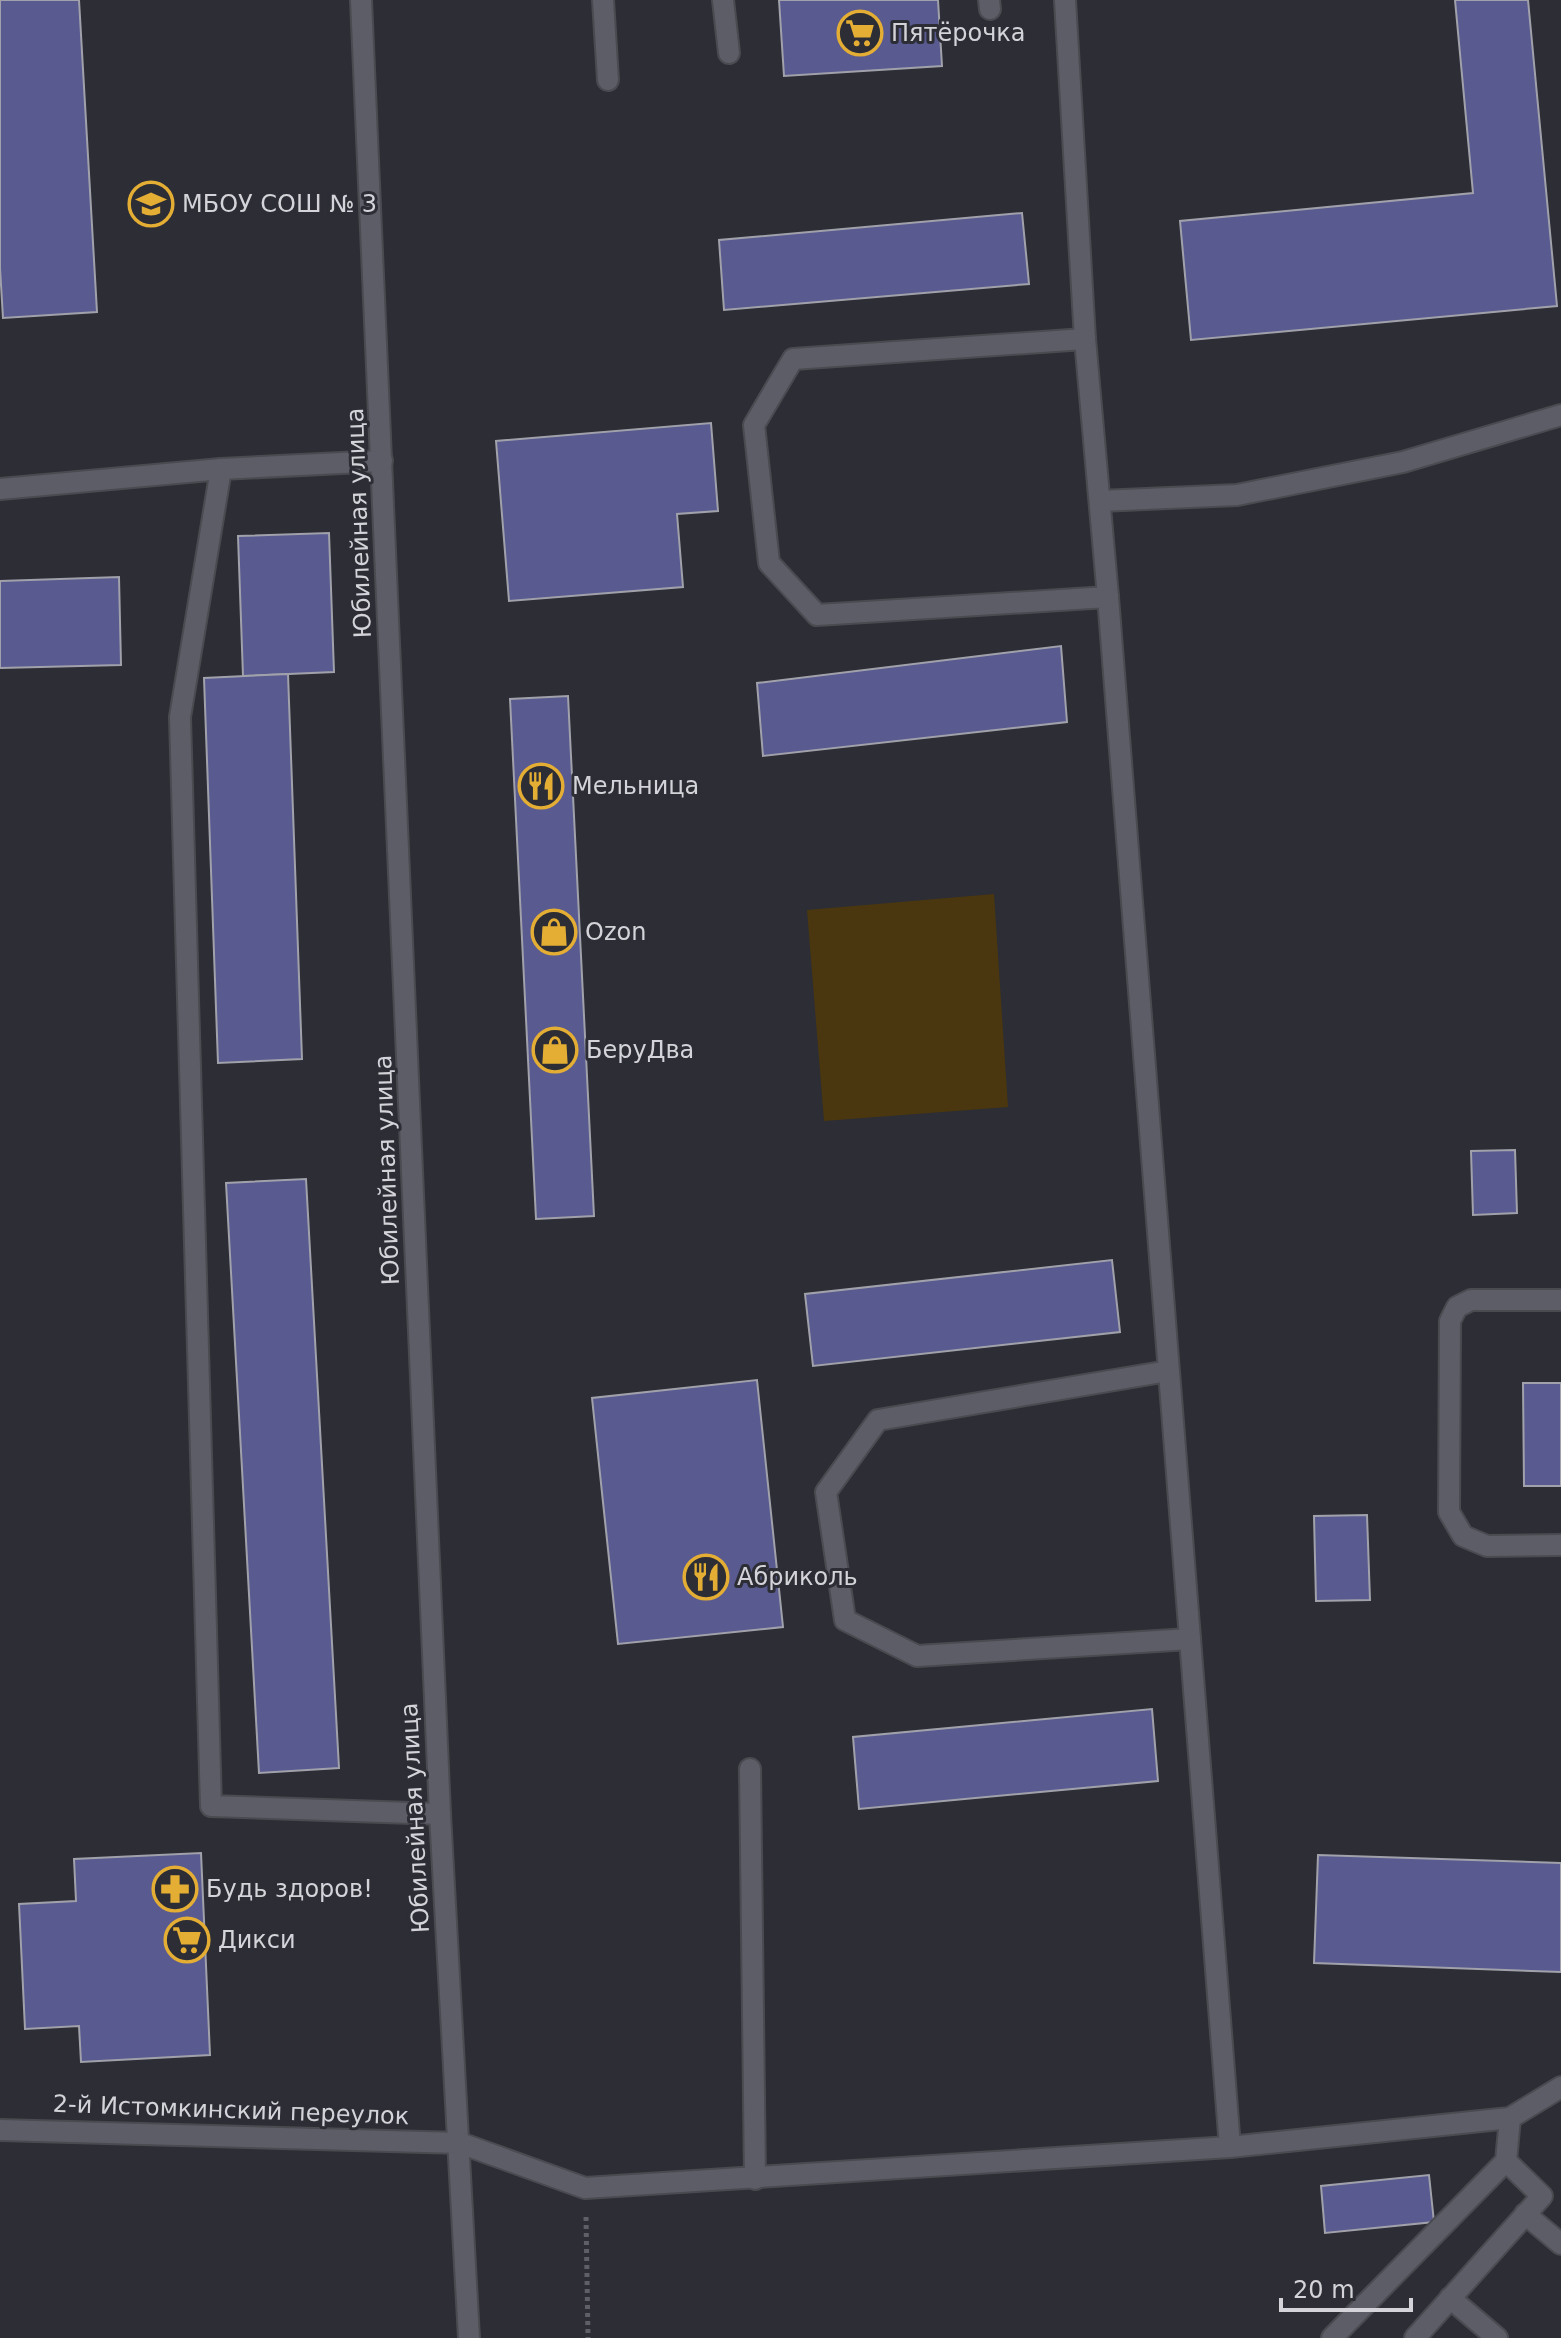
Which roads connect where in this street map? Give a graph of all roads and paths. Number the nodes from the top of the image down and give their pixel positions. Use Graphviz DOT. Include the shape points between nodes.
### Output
graph roads {
  1 [pos="361,0"];
  2 [pos="603,0"];
  3 [pos="723,0"];
  4 [pos="1065,0"];
  5 [pos="729,53"];
  6 [pos="608,80"];
  7 [pos="1085,339"];
  8 [pos="1561,415"];
  9 [pos="382,461"];
  10 [pos="221,469"];
  11 [pos="0,489"];
  12 [pos="1100,501"];
  13 [pos="1108,597"];
  14 [pos="1561,1300"];
  15 [pos="1168,1371"];
  16 [pos="1561,1545"];
  17 [pos="1190,1639"];
  18 [pos="750,1769"];
  19 [pos="440,1814"];
  20 [pos="1561,2087"];
  21 [pos="1510,2118"];
  22 [pos="0,2130"];
  23 [pos="460,2143"];
  24 [pos="1230,2147"];
  25 [pos="1506,2161"];
  26 [pos="755,2179"];
  27 [pos="585,2188"];
  28 [pos="1525,2214"];
  29 [pos="1561,2244"];
  30 [pos="1450,2298"];
  31 [pos="469,2338"];
  32 [pos="588,2338"];
  33 [pos="1332,2338"];
  34 [pos="1415,2338"];
  35 [pos="1497,2338"];
  1 -- 9 [label="street, Юбилейная улица"];
  2 -- 6 [label="street"];
  3 -- 5 [label="street"];
  4 -- 7 [label="street"];
  7 -- 12 [label="street"];
  7 -- 13 [label="street" via="793,359 754,425 769,563 817,615"];
  8 -- 12 [label="street" via="1403,462 1237,495"];
  9 -- 10 [label="street"];
  9 -- 19 [label="street, Юбилейная улица"];
  10 -- 11 [label="street"];
  10 -- 19 [label="street" via="180,717 211,1806"];
  12 -- 13 [label="street"];
  13 -- 15 [label="street"];
  14 -- 16 [label="street" via="1471,1300 1457,1307 1450,1321 1449,1480 1449,1512 1463,1536 1487,1546"];
  15 -- 17 [label="street"];
  15 -- 17 [label="street" via="878,1420 826,1492 845,1620 917,1656"];
  17 -- 24 [label="street"];
  18 -- 26 [label="street"];
  19 -- 23 [label="street, Юбилейная улица"];
  20 -- 21 [label="street"];
  21 -- 24 [label="street"];
  21 -- 25 [label="street"];
  22 -- 23 [label="street, 2-й Истомкинский переулок"];
  23 -- 27 [label="street, 2-й Истомкинский переулок"];
  23 -- 31 [label="street, Юбилейная улица"];
  24 -- 26 [label="street"];
  25 -- 28 [label="street" via="1542,2196"];
  25 -- 33 [label="street"];
  26 -- 27 [label="street"];
  27 -- 32 [label="path"];
  28 -- 29 [label="street"];
  28 -- 30 [label="street"];
  30 -- 34 [label="street"];
  30 -- 35 [label="street"];
}
